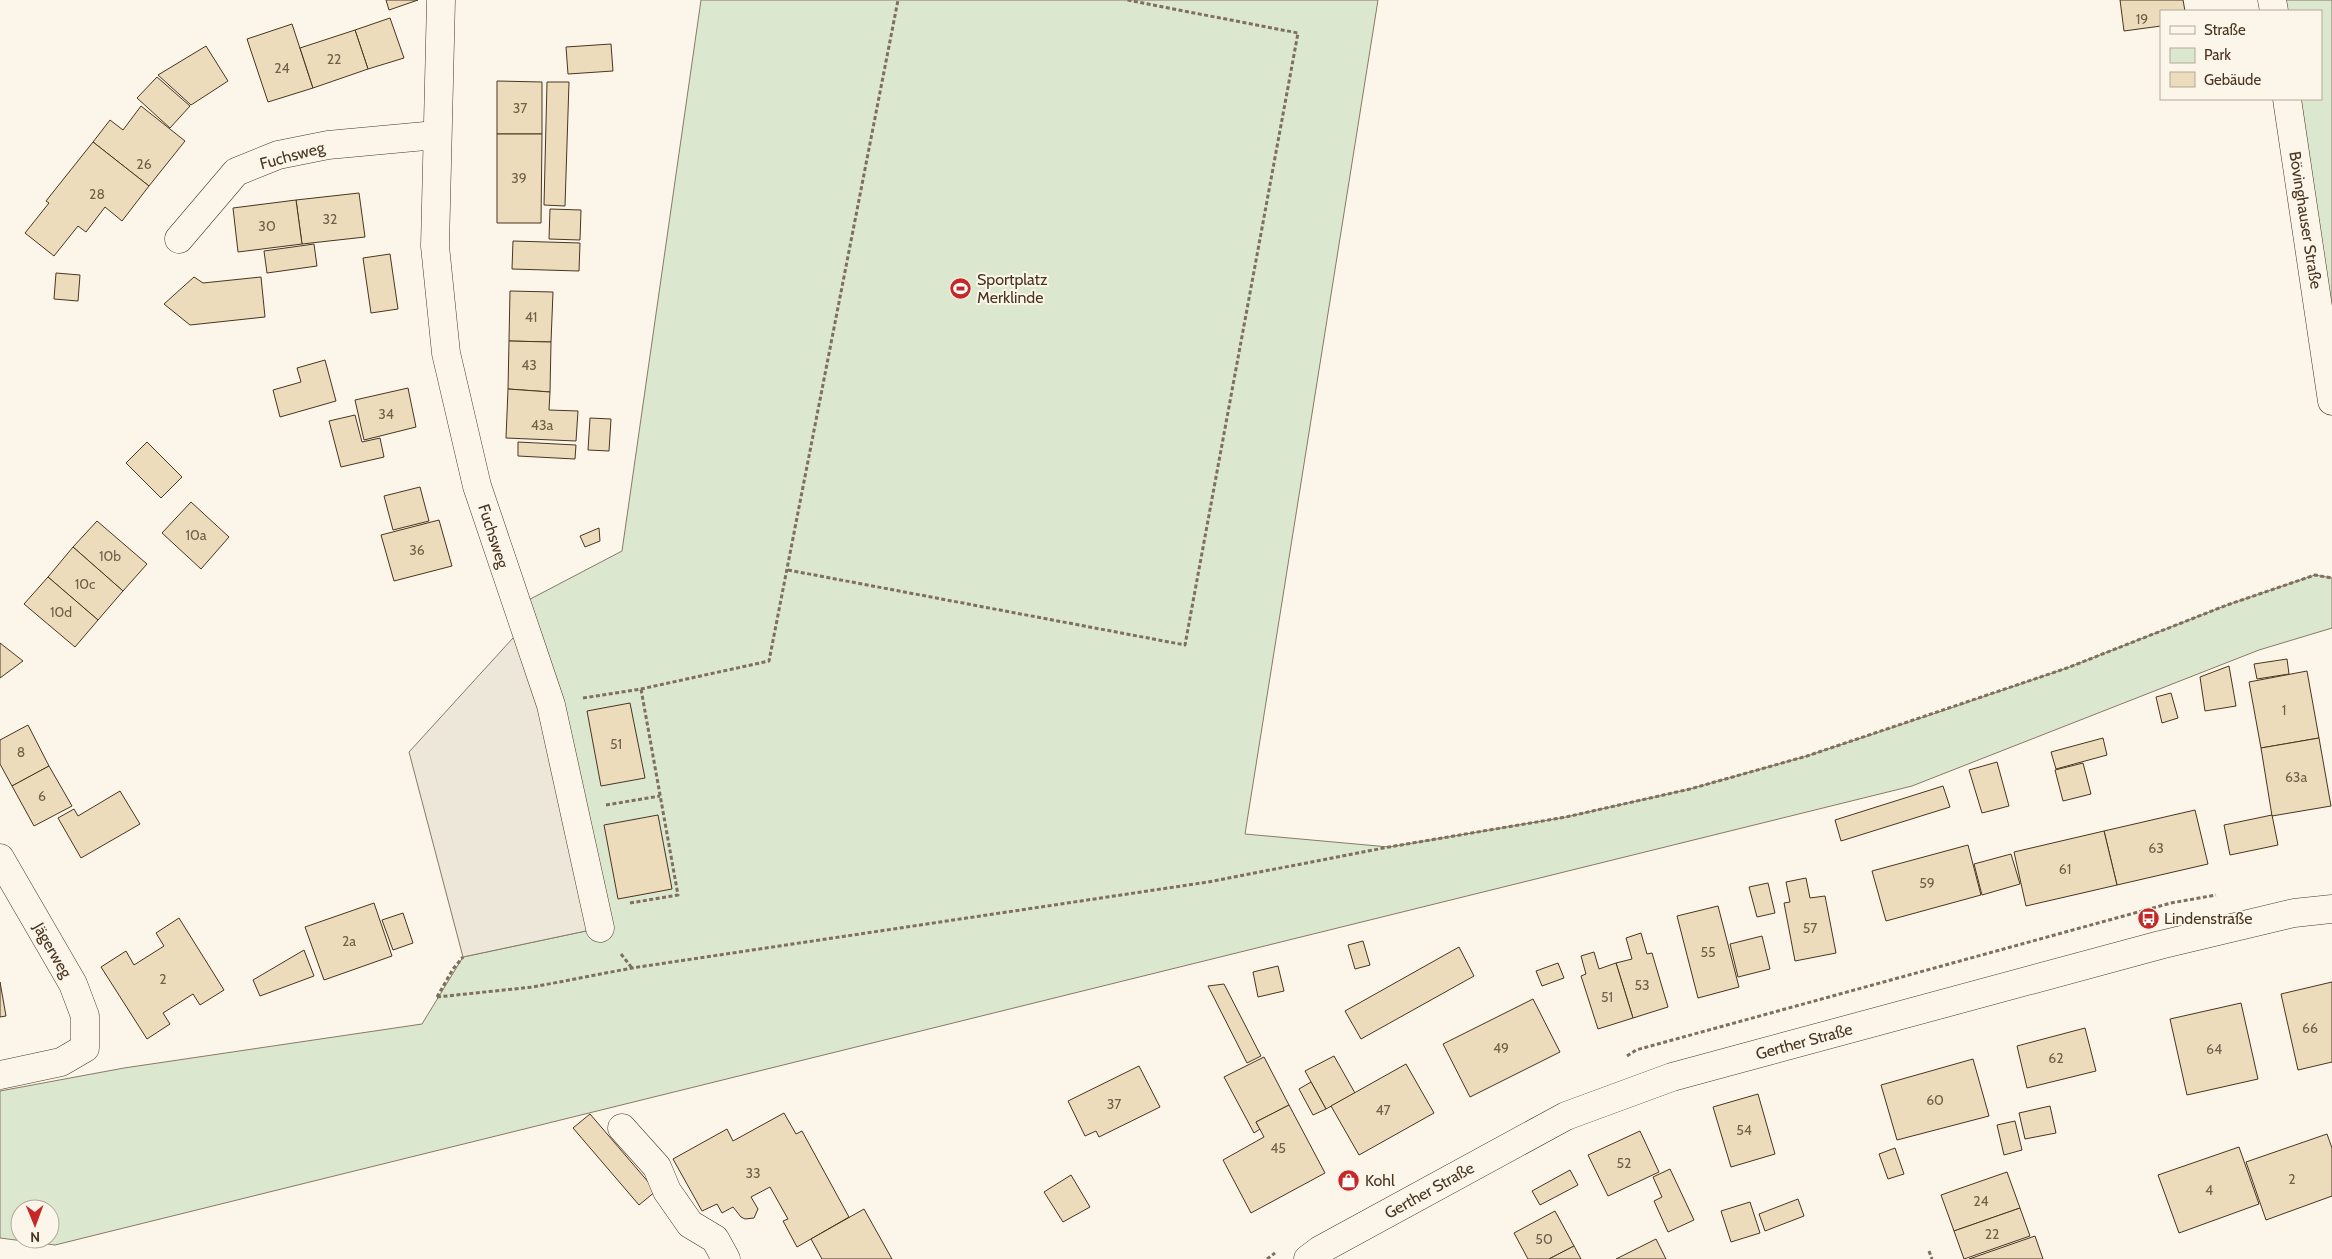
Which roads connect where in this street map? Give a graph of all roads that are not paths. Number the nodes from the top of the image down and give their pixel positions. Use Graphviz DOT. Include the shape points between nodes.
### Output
graph roads {
  1 [pos="441,0"];
  2 [pos="2287,100"];
  3 [pos="436,135"];
  4 [pos="179,239"];
  5 [pos="2332,401"];
  6 [pos="0,858"];
  7 [pos="2332,909"];
  8 [pos="600,928"];
  9 [pos="0,1075"];
  10 [pos="622,1128"];
  11 [pos="726,1259"];
  12 [pos="1308,1259"];
  1 -- 3 [label="street, Fuchsweg"];
  2 -- 5 [label="street, Bövinghauser Straße"];
  3 -- 4 [label="street, Fuchsweg" via="328,145 278,155 244,168 236,172"];
  3 -- 8 [label="street, Fuchsweg" via="435,246 446,353 477,486 550,704"];
  6 -- 9 [label="street, Jägerweg" via="73,984 85,1016 85,1048 61,1062"];
  7 -- 12 [label="street, Gerther Straße" via="2294,913 2160,945 1672,1077 1566,1116"];
  10 -- 11 [label="street" via="657,1167 667,1191 690,1224 715,1239"];
}
